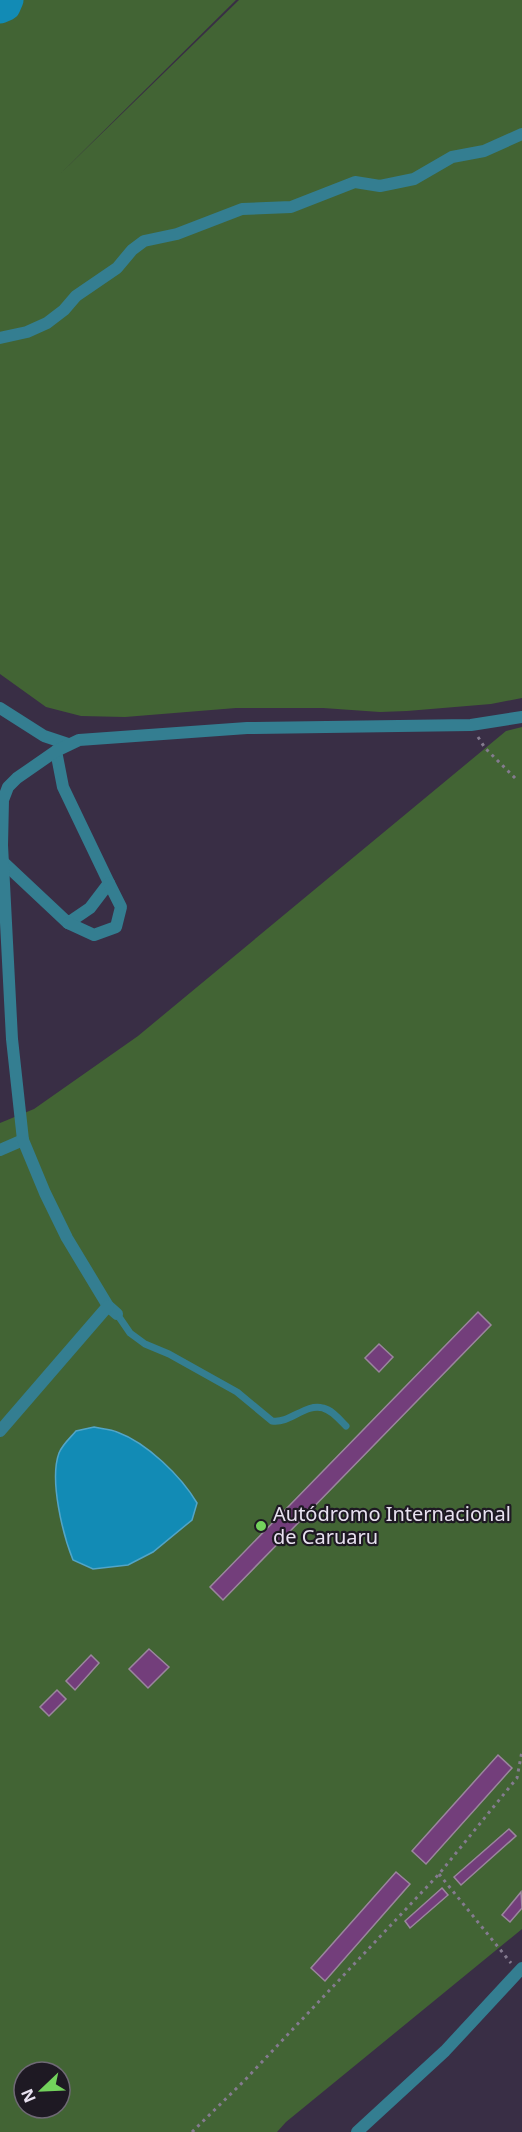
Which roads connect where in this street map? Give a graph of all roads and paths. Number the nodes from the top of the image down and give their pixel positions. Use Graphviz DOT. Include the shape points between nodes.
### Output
graph roads {
  1 [pos="522,135"];
  2 [pos="0,338"];
  3 [pos="0,708"];
  4 [pos="522,717"];
  5 [pos="471,725"];
  6 [pos="68,744"];
  7 [pos="56,751"];
  8 [pos="519,781"];
  9 [pos="1,796"];
  10 [pos="3,862"];
  11 [pos="110,883"];
  12 [pos="68,923"];
  13 [pos="23,1140"];
  14 [pos="0,1150"];
  15 [pos="112,1310"];
  16 [pos="346,1426"];
  17 [pos="0,1431"];
  18 [pos="522,1751"];
  19 [pos="517,1778"];
  20 [pos="522,1784"];
  21 [pos="439,1874"];
  22 [pos="520,1970"];
  23 [pos="192,2132"];
  24 [pos="357,2132"];
  1 -- 2 [label="street" via="484,151 452,157 414,179 380,186 354,182 291,207 242,209 177,234 144,241 47,323"];
  3 -- 6 [label="street" via="44,736"];
  4 -- 5 [label="street"];
  5 -- 6 [label="street" via="247,728 79,740"];
  5 -- 8 [label="path" via="485,748"];
  6 -- 7 [label="street"];
  7 -- 9 [label="street" via="17,778"];
  7 -- 11 [label="street" via="63,787"];
  9 -- 10 [label="street"];
  10 -- 12 [label="street"];
  10 -- 13 [label="street" via="12,1039"];
  11 -- 12 [label="street" via="90,908"];
  11 -- 12 [label="street" via="121,907 116,927 94,935"];
  13 -- 14 [label="street"];
  13 -- 15 [label="street" via="67,1238"];
  15 -- 16 [label="lane" via="130,1333 145,1344 237,1392 272,1421 322,1407"];
  15 -- 17 [label="street"];
  18 -- 19 [label="path"];
  19 -- 20 [label="path"];
  19 -- 21 [label="path"];
  21 -- 22 [label="path"];
  21 -- 23 [label="path"];
  22 -- 24 [label="street" via="445,2051"];
}
